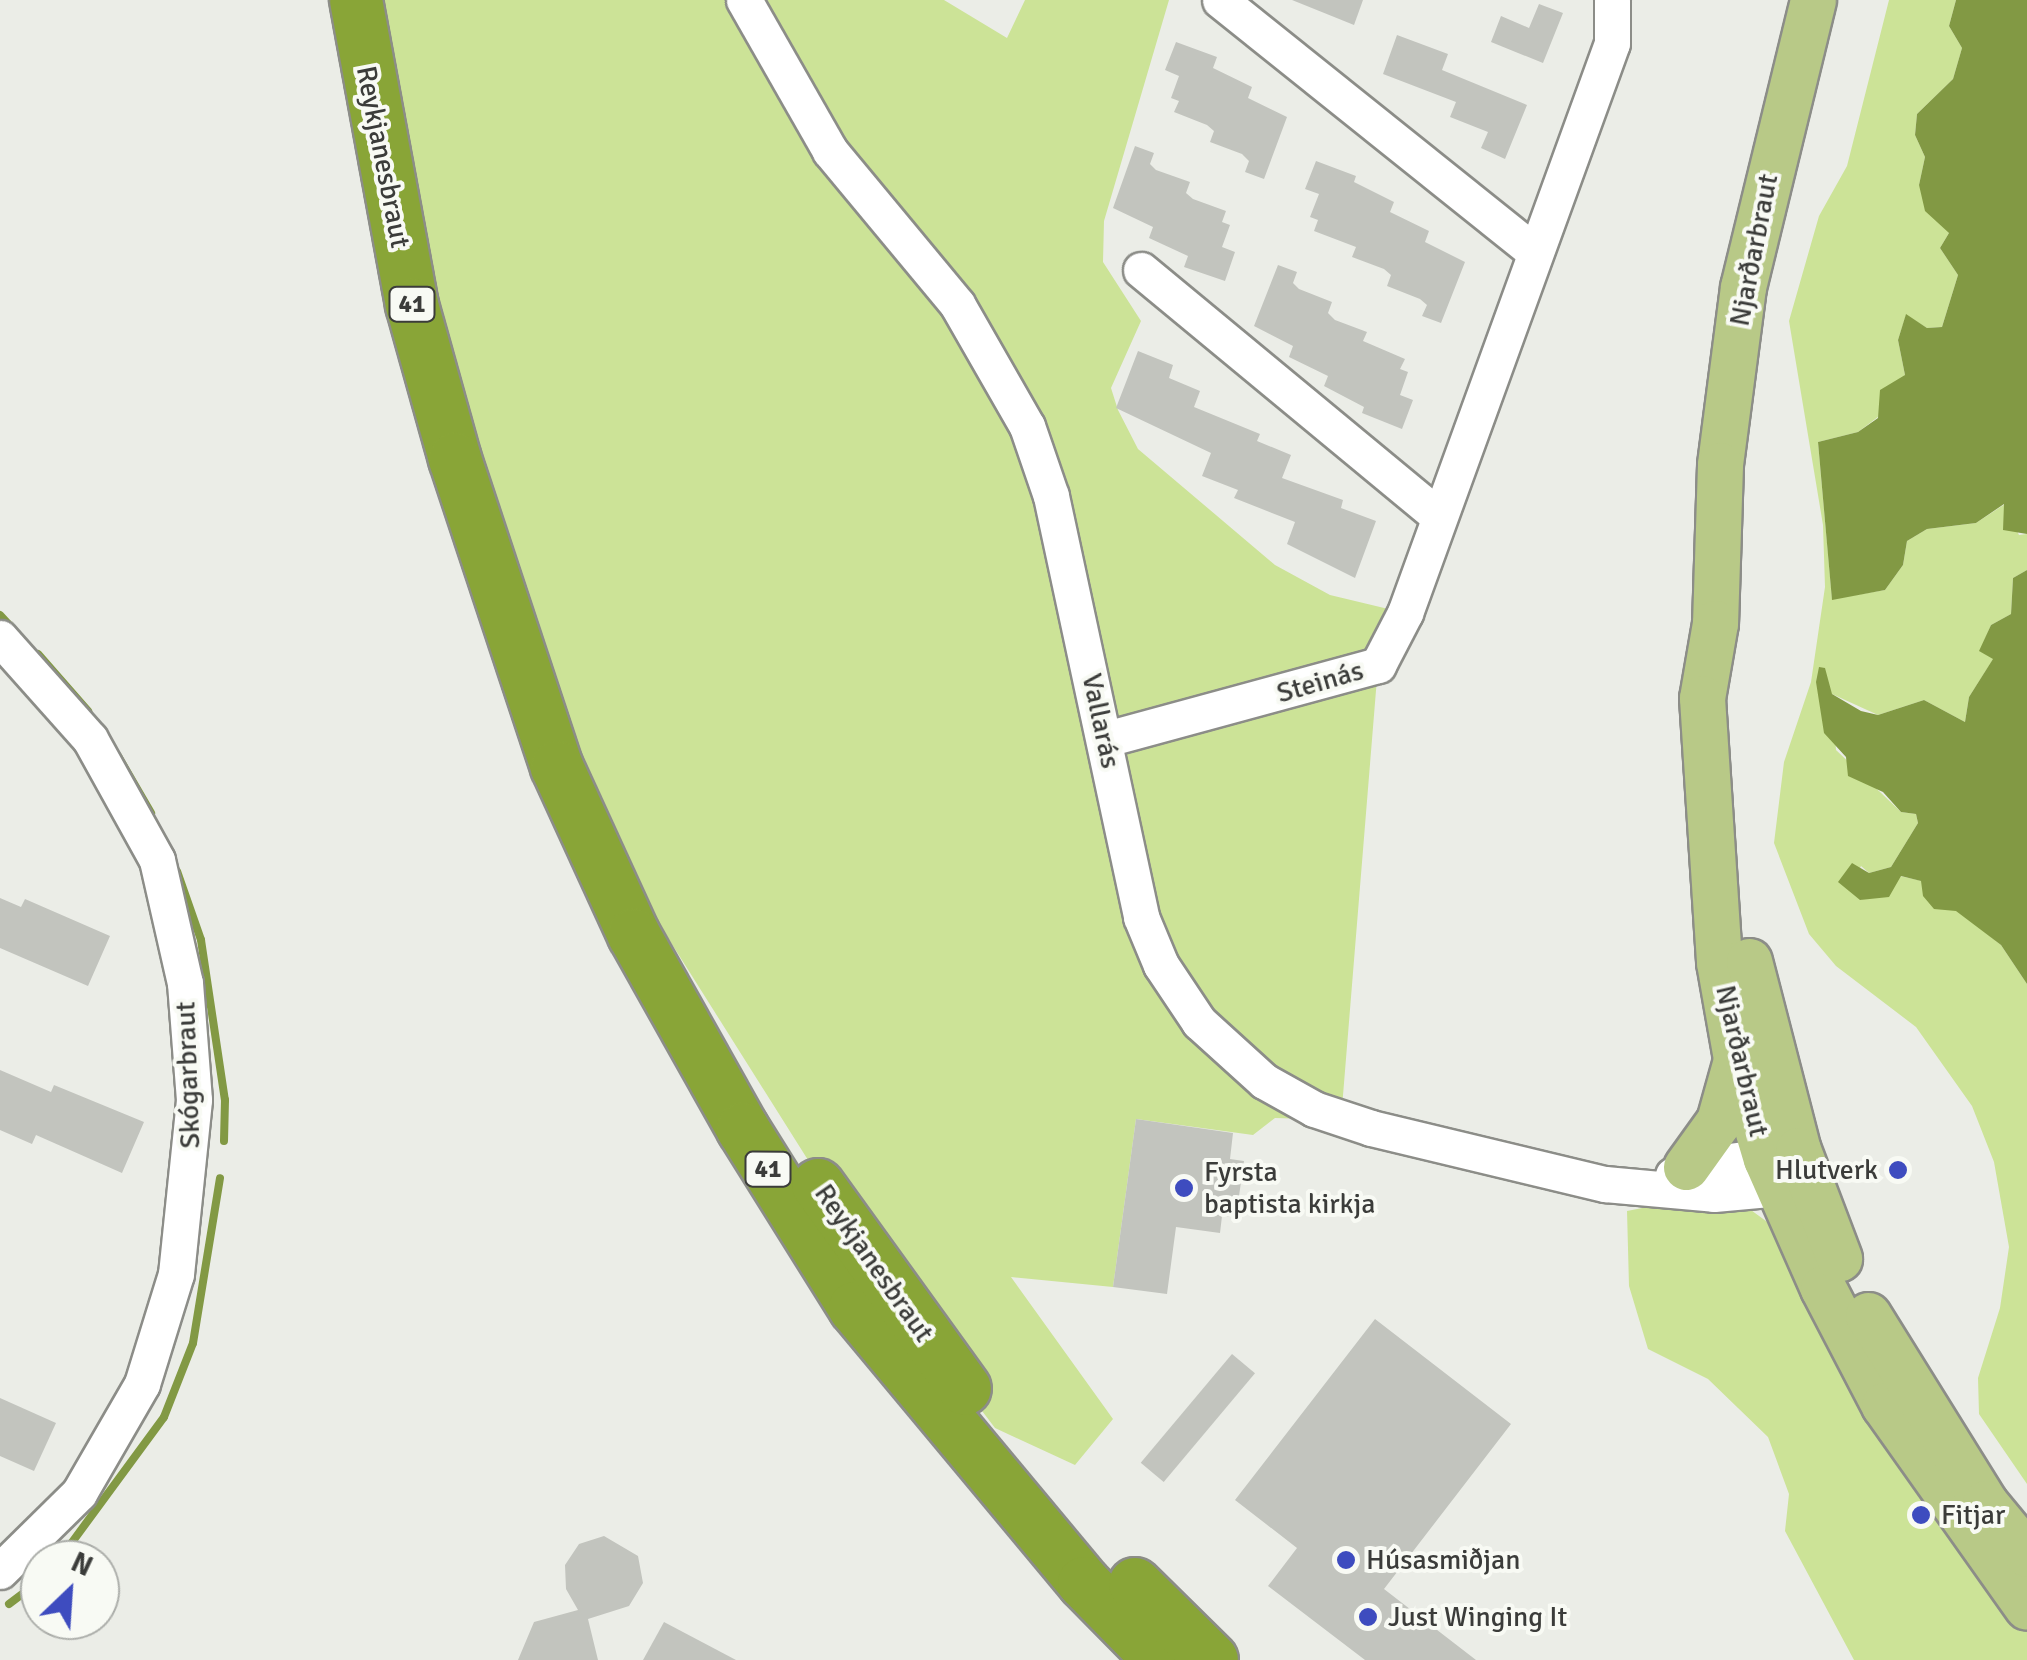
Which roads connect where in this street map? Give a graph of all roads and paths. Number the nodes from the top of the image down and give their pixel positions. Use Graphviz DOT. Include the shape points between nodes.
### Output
graph roads {
  1 [pos="356,0"];
  2 [pos="744,0"];
  3 [pos="1220,0"];
  4 [pos="1612,0"];
  5 [pos="1812,0"];
  6 [pos="1535,252"];
  7 [pos="1141,270"];
  8 [pos="1438,516"];
  9 [pos="499,601"];
  10 [pos="1714,623"];
  11 [pos="0,638"];
  12 [pos="1106,739"];
  13 [pos="1736,1058"];
  14 [pos="1788,1171"];
  15 [pos="1671,1176"];
  16 [pos="2027,1554"];
  17 [pos="0,1571"];
  18 [pos="2027,1606"];
  19 [pos="1160,1660"];
  20 [pos="1212,1660"];
  1 -- 9 [label="highway, Reykjanesbraut / 41" via="412,305"];
  2 -- 12 [label="street, Vallarás" via="830,151 957,304 1027,426 1051,496"];
  3 -- 6 [label="street"];
  4 -- 6 [label="street, Steinás" via="1612,43"];
  5 -- 10 [label="main road, Njarðarbraut" via="1743,287 1720,465"];
  6 -- 8 [label="street, Steinás"];
  7 -- 8 [label="street"];
  8 -- 12 [label="street, Steinás" via="1378,665"];
  9 -- 19 [label="highway, Reykjanesbraut / 41" via="556,767 634,934 743,1129 855,1308 1046,1539"];
  9 -- 20 [label="highway, Reykjanesbraut / 41" via="656,923 812,1175 995,1428 1109,1559"];
  10 -- 13 [label="main road, Njarðarbraut" via="1702,698 1704,782 1719,962"];
  10 -- 14 [label="main road, Njarðarbraut" via="1738,897"];
  11 -- 17 [label="street, Skógarbraut" via="90,739 157,860 185,983 194,1100 176,1274 142,1384 79,1493"];
  12 -- 15 [label="street, Vallarás" via="1148,937 1184,1002 1239,1062 1288,1096 1341,1120 1605,1184"];
  13 -- 14 [label="main road, Njarðarbraut"];
  13 -- 15 [label="main road" via="1719,1121"];
  14 -- 15 [label="street, Vallarás"];
  14 -- 16 [label="main road, Njarðarbraut" via="1878,1335 1985,1503"];
  14 -- 18 [label="main road, Njarðarbraut" via="1884,1406"];
}
